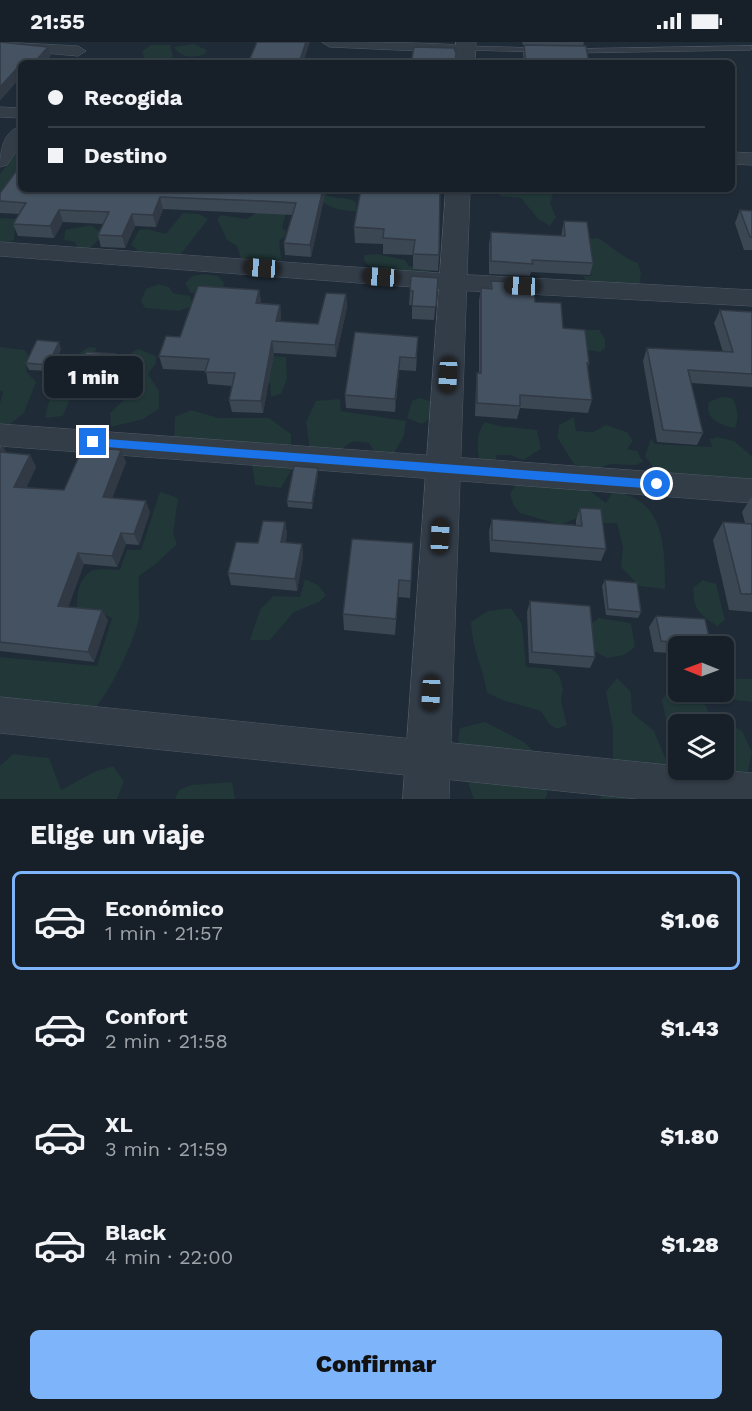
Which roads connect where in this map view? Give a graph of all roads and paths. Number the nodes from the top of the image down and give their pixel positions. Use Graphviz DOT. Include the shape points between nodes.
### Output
graph roads {
  1 [pos="330,42"];
  2 [pos="0,44"];
  3 [pos="751,48"];
  4 [pos="466,51"];
  5 [pos="78,52"];
  6 [pos="0,112"];
  7 [pos="18,113"];
  8 [pos="18,136"];
  9 [pos="735,158"];
  10 [pos="752,159"];
  11 [pos="0,161"];
  12 [pos="458,192"];
  13 [pos="0,249"];
  14 [pos="453,282"];
  15 [pos="752,298"];
  16 [pos="0,435"];
  17 [pos="443,469"];
  18 [pos="752,491"];
  19 [pos="0,715"];
  20 [pos="428,760"];
  21 [pos="752,792"];
  22 [pos="426,799"];
  1 -- 4 [label="street"];
  2 -- 5 [label="street"];
  3 -- 4 [label="lane"];
  6 -- 7 [label="street"];
  8 -- 11 [label="street"];
  9 -- 10 [label="street"];
  12 -- 14 [label="street"];
  13 -- 14 [label="street"];
  14 -- 15 [label="street"];
  14 -- 17 [label="street"];
  16 -- 17 [label="street"];
  17 -- 18 [label="street"];
  17 -- 20 [label="street"];
  19 -- 20 [label="street"];
  20 -- 21 [label="street"];
  20 -- 22 [label="street"];
}
